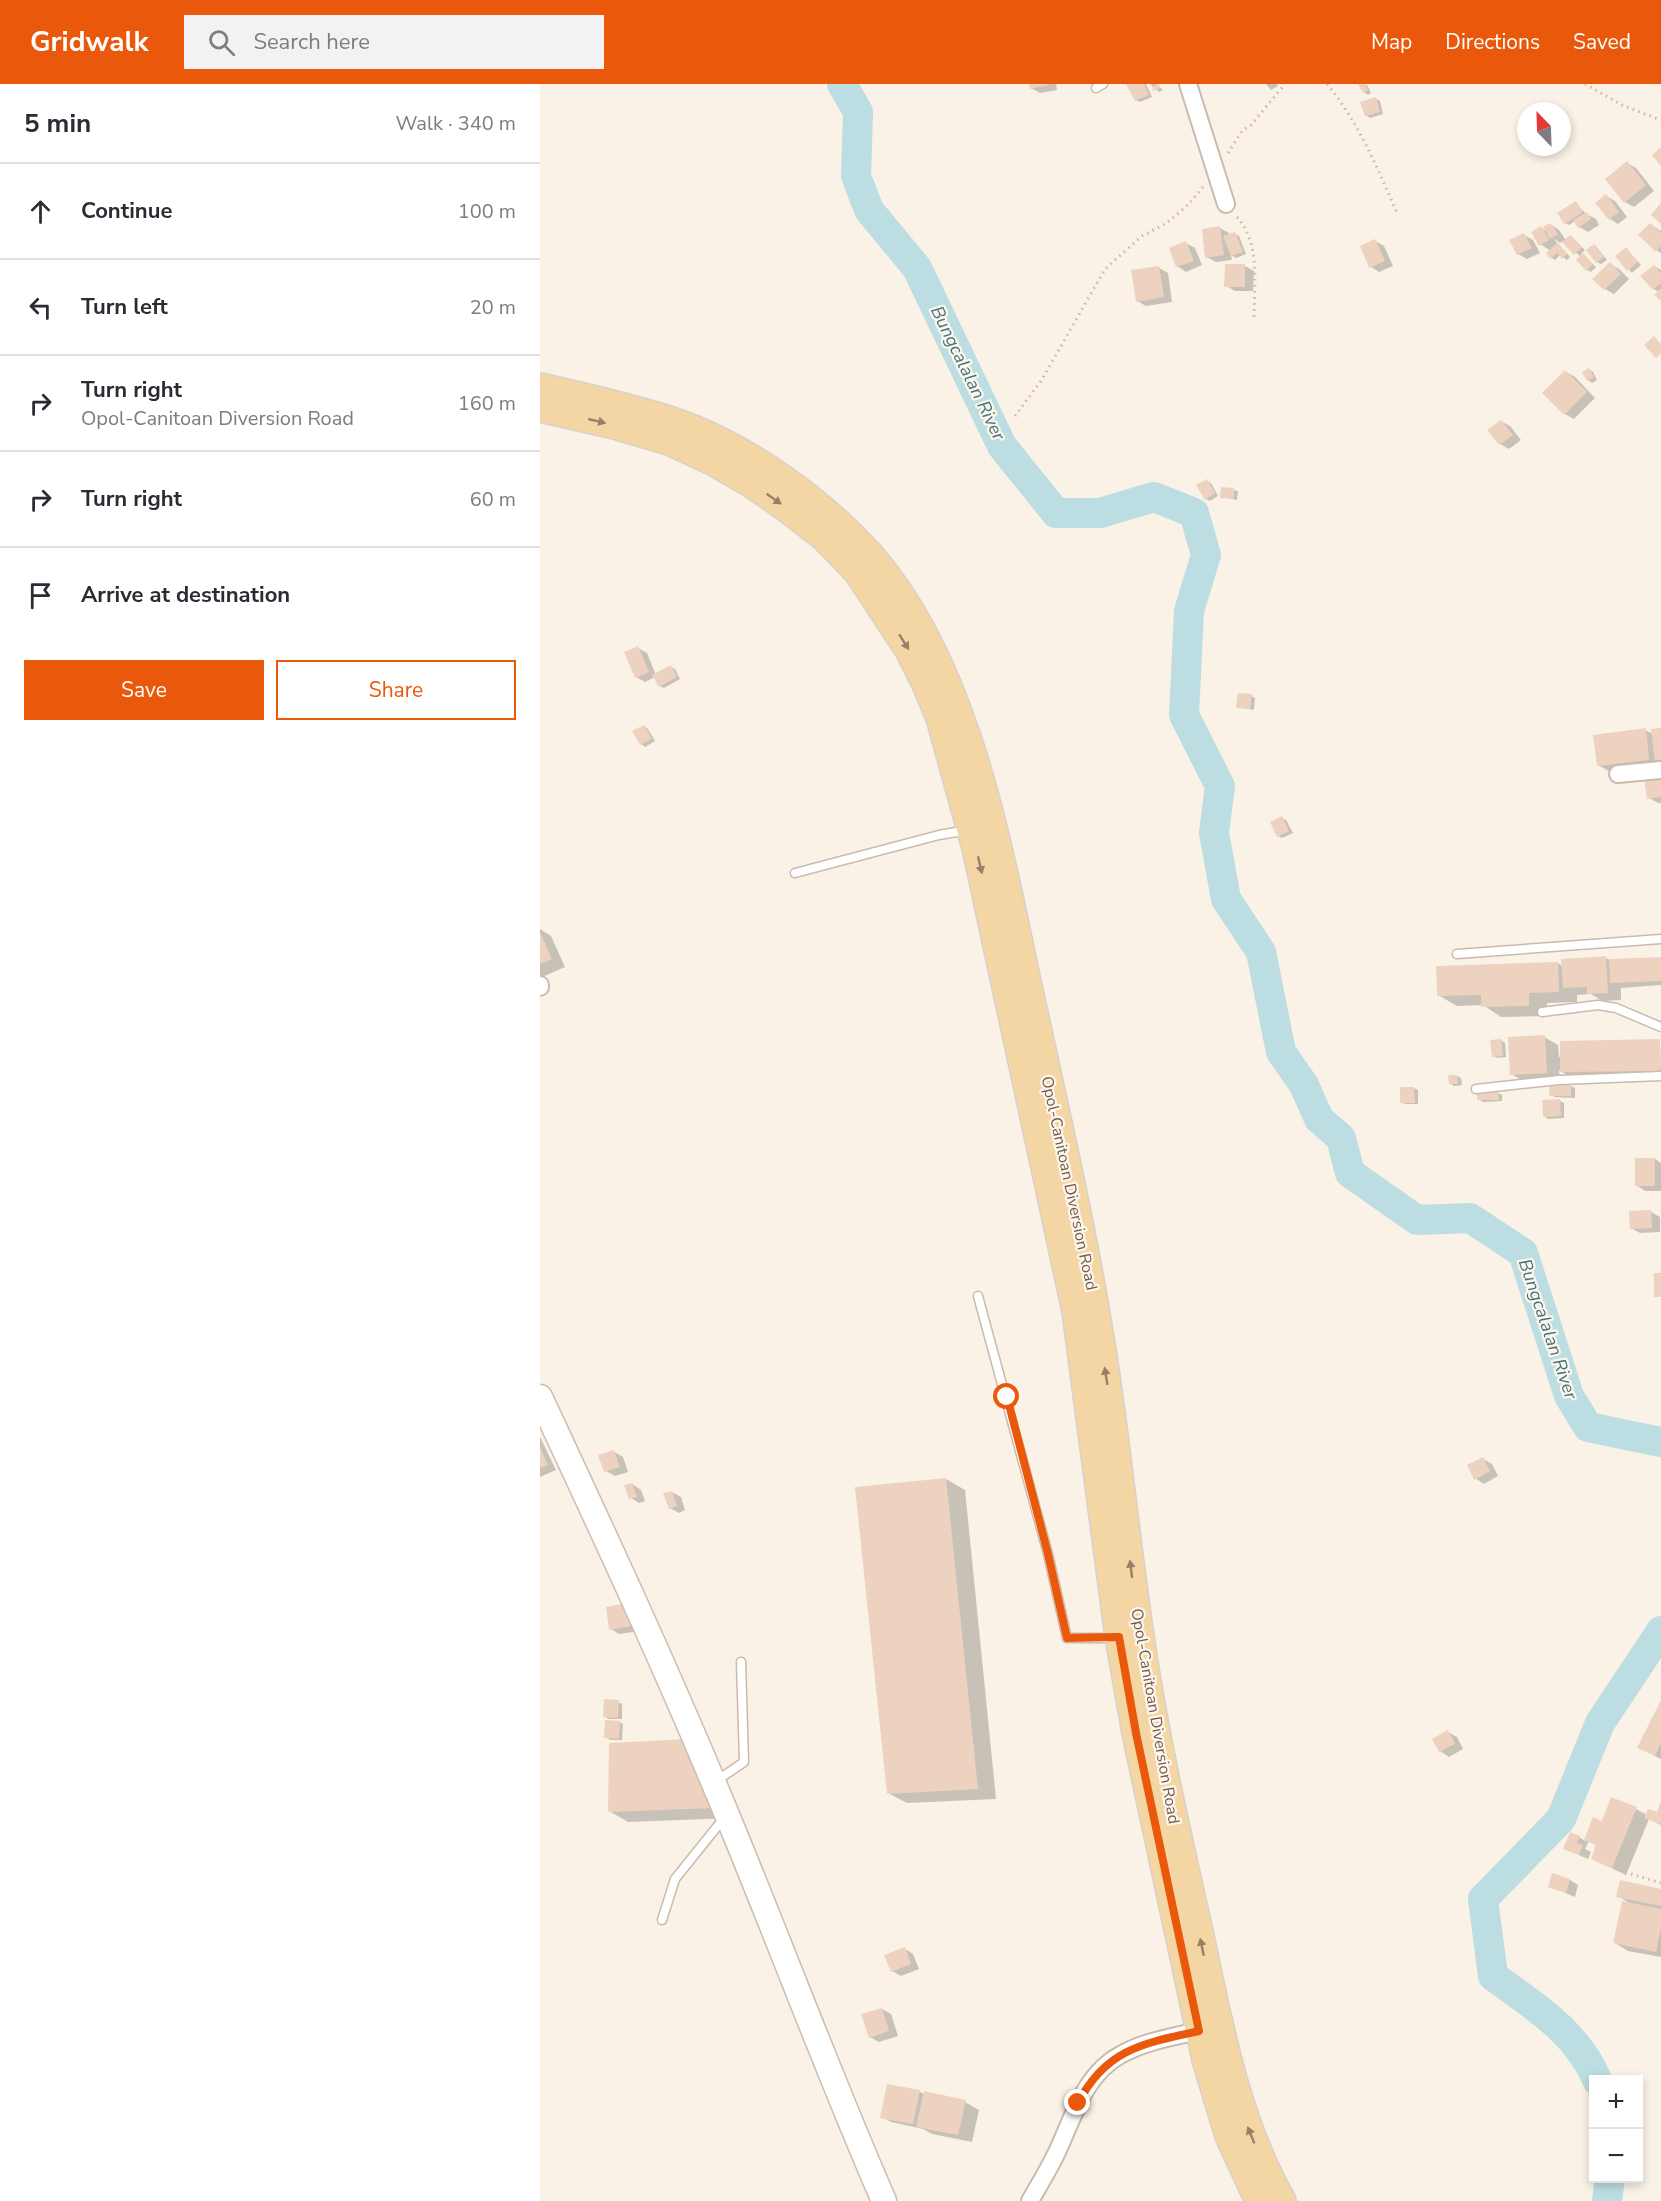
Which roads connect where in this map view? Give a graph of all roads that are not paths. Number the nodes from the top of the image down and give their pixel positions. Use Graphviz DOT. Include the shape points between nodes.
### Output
graph roads {
  1 [pos="1188,84"];
  2 [pos="1226,204"];
  3 [pos="540,387"];
  4 [pos="540,408"];
  5 [pos="1661,770"];
  6 [pos="1618,774"];
  7 [pos="971,830"];
  8 [pos="795,873"];
  9 [pos="1661,939"];
  10 [pos="1457,954"];
  11 [pos="1542,1012"];
  12 [pos="1661,1027"];
  13 [pos="1661,1076"];
  14 [pos="1476,1089"];
  15 [pos="978,1296"];
  16 [pos="540,1397"];
  17 [pos="1119,1637"];
  18 [pos="741,1662"];
  19 [pos="714,1783"];
  20 [pos="728,1818"];
  21 [pos="662,1920"];
  22 [pos="1209,2029"];
  23 [pos="884,2201"];
  24 [pos="1030,2201"];
  25 [pos="1259,2201"];
  26 [pos="1282,2201"];
  1 -- 2 [label="street"];
  22 -- 3 [label="main road, Opol-Canitoan Diversion Road, one-way" via="1146,1677 1096,1308 996,843 945,676 927,640 873,558 839,524 763,466 677,422"];
  4 -- 7 [label="main road, Opol-Canitoan Diversion Road, one-way" via="669,441 752,484 825,538 857,571 909,650 940,718"];
  5 -- 6 [label="street"];
  7 -- 8 [label="lane"];
  7 -- 17 [label="main road, Opol-Canitoan Diversion Road, one-way" via="1076,1311"];
  9 -- 10 [label="lane"];
  11 -- 12 [label="lane" via="1598,1005 1616,1008"];
  13 -- 14 [label="lane" via="1559,1080"];
  15 -- 17 [label="lane" via="1067,1638"];
  16 -- 19 [label="street"];
  17 -- 22 [label="main road, Opol-Canitoan Diversion Road" via="1138,1744"];
  18 -- 19 [label="lane" via="744,1762"];
  19 -- 20 [label="street"];
  20 -- 21 [label="lane" via="675,1879"];
  20 -- 23 [label="street"];
  22 -- 24 [label="street" via="1147,2043 1104,2066 1089,2083"];
  22 -- 25 [label="main road, Opol-Canitoan Diversion Road" via="1206,2060 1223,2118"];
  26 -- 22 [label="main road, Opol-Canitoan Diversion Road, one-way"];
}
